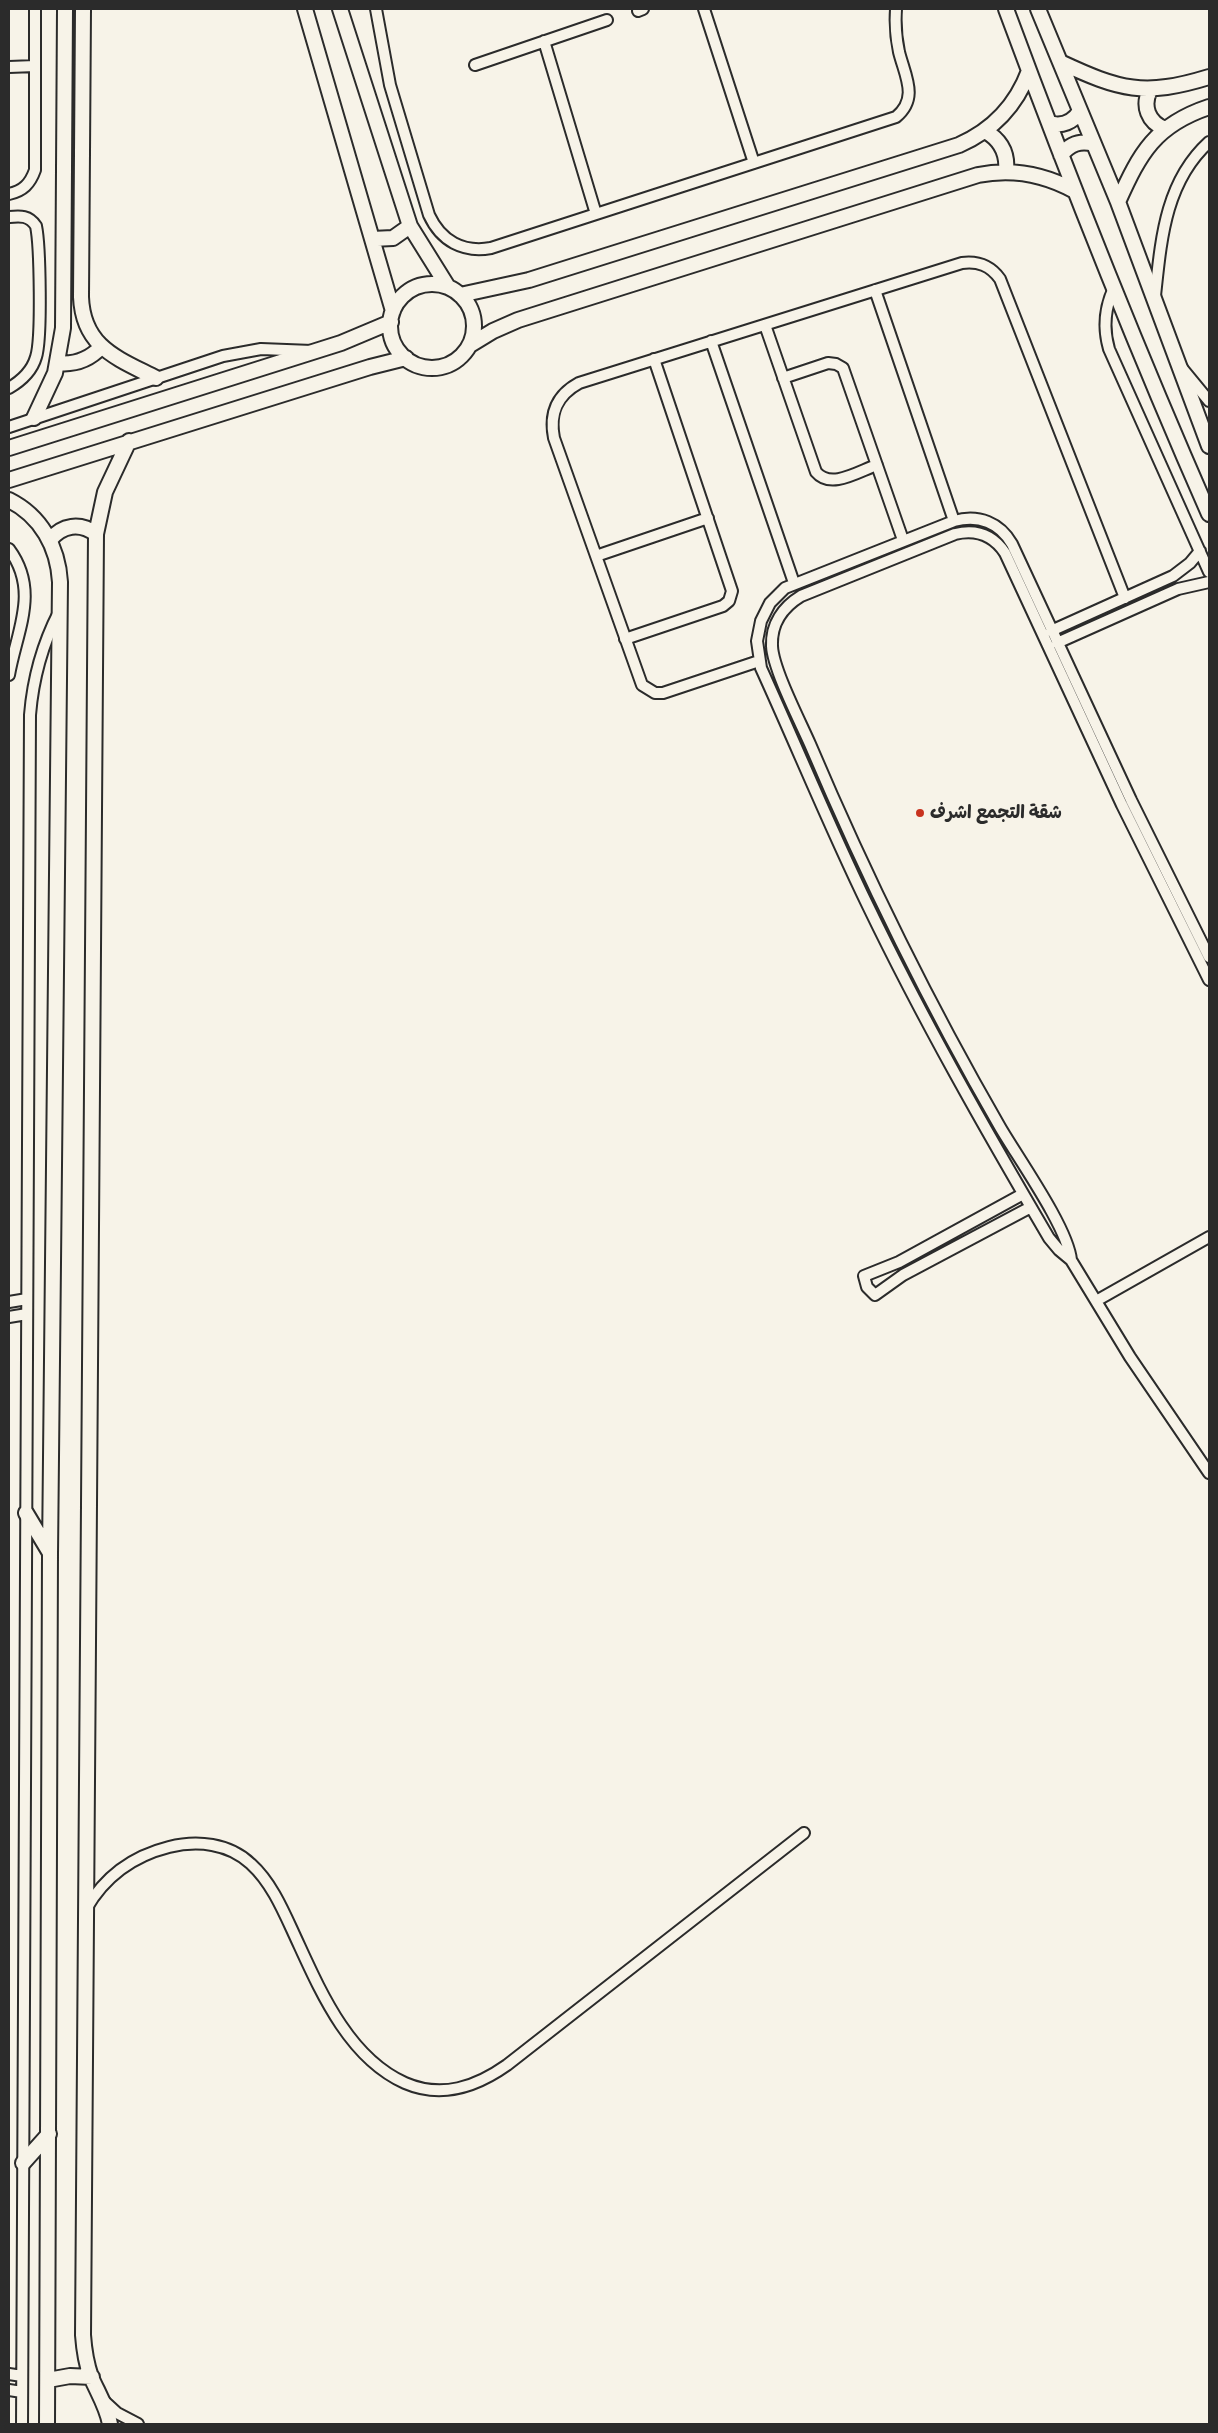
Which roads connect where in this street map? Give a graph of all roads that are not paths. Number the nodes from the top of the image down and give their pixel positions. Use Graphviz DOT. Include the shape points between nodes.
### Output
graph roads {
  1 [pos="35,9"];
  2 [pos="65,9"];
  3 [pos="83,9"];
  4 [pos="305,9"];
  5 [pos="340,9"];
  6 [pos="376,9"];
  7 [pos="704,9"];
  8 [pos="896,9"];
  9 [pos="1006,9"];
  10 [pos="1038,9"];
  11 [pos="607,20"];
  12 [pos="544,42"];
  13 [pos="1060,62"];
  14 [pos="475,65"];
  15 [pos="35,66"];
  16 [pos="9,67"];
  17 [pos="1029,71"];
  18 [pos="1209,77"];
  19 [pos="1150,90"];
  20 [pos="1209,107"];
  21 [pos="1080,111"];
  22 [pos="1049,123"];
  23 [pos="1165,129"];
  24 [pos="985,131"];
  25 [pos="1209,142"];
  26 [pos="1094,144"];
  27 [pos="1061,155"];
  28 [pos="754,163"];
  29 [pos="1006,172"];
  30 [pos="1075,192"];
  31 [pos="9,194"];
  32 [pos="1118,202"];
  33 [pos="596,214"];
  34 [pos="9,217"];
  35 [pos="410,226"];
  36 [pos="372,240"];
  37 [pos="1114,288"];
  38 [pos="875,290"];
  39 [pos="454,291"];
  40 [pos="1155,296"];
  41 [pos="392,317"];
  42 [pos="764,325"];
  43 [pos="711,342"];
  44 [pos="470,345"];
  45 [pos="101,347"];
  46 [pos="313,351"];
  47 [pos="406,358"];
  48 [pos="654,359"];
  49 [pos="57,364"];
  50 [pos="1180,366"];
  51 [pos="156,378"];
  52 [pos="783,378"];
  53 [pos="9,388"];
  54 [pos="1209,401"];
  55 [pos="34,418"];
  56 [pos="9,427"];
  57 [pos="128,442"];
  58 [pos="1209,446"];
  59 [pos="9,448"];
  60 [pos="877,465"];
  61 [pos="9,480"];
  62 [pos="9,500"];
  63 [pos="1209,514"];
  64 [pos="708,518"];
  65 [pos="954,521"];
  66 [pos="96,534"];
  67 [pos="50,540"];
  68 [pos="904,540"];
  69 [pos="9,549"];
  70 [pos="1200,551"];
  71 [pos="596,556"];
  72 [pos="1209,572"];
  73 [pos="1178,573"];
  74 [pos="1209,582"];
  75 [pos="794,583"];
  76 [pos="1185,586"];
  77 [pos="1145,589"];
  78 [pos="1125,598"];
  79 [pos="1151,601"];
  80 [pos="60,609"];
  81 [pos="1047,629"];
  82 [pos="625,639"];
  83 [pos="1057,643"];
  84 [pos="759,661"];
  85 [pos="9,675"];
  86 [pos="796,712"];
  87 [pos="783,717"];
  88 [pos="903,946"];
  89 [pos="891,953"];
  90 [pos="1209,957"];
  91 [pos="1209,977"];
  92 [pos="1000,1127"];
  93 [pos="988,1135"];
  94 [pos="1023,1194"];
  95 [pos="1030,1206"];
  96 [pos="1209,1237"];
  97 [pos="1071,1260"];
  98 [pos="27,1299"];
  99 [pos="1096,1301"];
  100 [pos="9,1302"];
  101 [pos="27,1314"];
  102 [pos="9,1317"];
  103 [pos="1209,1473"];
  104 [pos="26,1512"];
  105 [pos="50,1553"];
  106 [pos="804,1833"];
  107 [pos="86,1909"];
  108 [pos="50,2134"];
  109 [pos="23,2163"];
  110 [pos="9,2374"];
  111 [pos="22,2376"];
  112 [pos="92,2377"];
  113 [pos="48,2380"];
  114 [pos="9,2390"];
  115 [pos="22,2392"];
  116 [pos="103,2400"];
  117 [pos="22,2424"];
  118 [pos="47,2424"];
  119 [pos="110,2424"];
  120 [pos="138,2424"];
  1 -- 15 [label="street"];
  2 -- 49 [label="street" via="63,328"];
  3 -- 45 [label="street" via="81,297 86,324"];
  4 -- 36 [label="street"];
  5 -- 35 [label="street"];
  6 -- 33 [label="street" via="390,85 429,215 441,235 460,247 483,250"];
  7 -- 28 [label="street"];
  8 -- 28 [label="street" via="897,40 910,86 907,104 900,113 891,120"];
  9 -- 17 [label="street"];
  10 -- 13 [label="street"];
  11 -- 12 [label="street"];
  12 -- 14 [label="street"];
  12 -- 33 [label="street"];
  13 -- 19 [label="street" via="1106,82"];
  13 -- 21 [label="street"];
  15 -- 16 [label="street"];
  15 -- 31 [label="street" via="34,170 31,181 18,192"];
  17 -- 22 [label="street"];
  17 -- 24 [label="street" via="1009,109"];
  18 -- 19 [label="street"];
  19 -- 23 [label="street" via="1146,100 1149,116"];
  20 -- 23 [label="street" via="1181,118"];
  21 -- 22 [label="street" via="1064,124"];
  21 -- 26 [label="street"];
  22 -- 27 [label="street"];
  23 -- 32 [label="street" via="1140,157"];
  24 -- 29 [label="street" via="1003,148"];
  24 -- 39 [label="street" via="950,148 529,280"];
  25 -- 40 [label="street" via="1188,167 1168,206"];
  26 -- 27 [label="street" via="1078,143"];
  26 -- 32 [label="street"];
  27 -- 30 [label="street"];
  28 -- 33 [label="street"];
  29 -- 30 [label="street" via="1042,177"];
  29 -- 44 [label="street" via="969,177 540,313 505,325"];
  30 -- 37 [label="street"];
  32 -- 40 [label="street"];
  34 -- 53 [label="street" via="23,216 36,226 38,339 36,359 31,368"];
  35 -- 36 [label="street" via="393,238"];
  35 -- 39 [label="street"];
  36 -- 41 [label="street"];
  37 -- 63 [label="street"];
  37 -- 70 [label="street" via="1105,314 1109,349"];
  38 -- 42 [label="street"];
  38 -- 65 [label="street"];
  38 -- 78 [label="street" via="962,263 979,263 1000,279"];
  39 -- 41 [label="street" via="434,284 419,286 406,293"];
  39 -- 44 [label="street" via="469,305 474,318"];
  40 -- 50 [label="street"];
  41 -- 46 [label="street" via="358,337"];
  41 -- 47 [label="street" via="394,342"];
  42 -- 43 [label="street"];
  42 -- 52 [label="street"];
  43 -- 48 [label="street"];
  43 -- 75 [label="street"];
  44 -- 47 [label="street" via="462,356 444,366 424,367"];
  45 -- 49 [label="street" via="78,362"];
  45 -- 51 [label="street"];
  46 -- 51 [label="street" via="287,348 248,351"];
  46 -- 59 [label="street"];
  47 -- 57 [label="street"];
  48 -- 64 [label="street"];
  48 -- 71 [label="street" via="579,382 563,393 554,410 554,438"];
  49 -- 55 [label="street"];
  50 -- 54 [label="street"];
  50 -- 58 [label="street"];
  51 -- 55 [label="street"];
  52 -- 60 [label="street" via="828,363 843,368"];
  52 -- 60 [label="street" via="813,468 819,476 837,480"];
  55 -- 56 [label="street"];
  57 -- 61 [label="street"];
  57 -- 66 [label="street" via="104,492"];
  60 -- 68 [label="street"];
  62 -- 67 [label="street" via="34,518"];
  64 -- 71 [label="street"];
  64 -- 82 [label="street" via="732,587 729,601 723,606"];
  65 -- 68 [label="street"];
  65 -- 81 [label="street" via="984,520 1004,532"];
  66 -- 67 [label="street" via="80,526 68,527"];
  66 -- 107 [label="street"];
  67 -- 80 [label="street" via="60,571"];
  68 -- 75 [label="street"];
  69 -- 85 [label="street" via="22,572 26,599"];
  70 -- 72 [label="street"];
  70 -- 73 [label="street"];
  71 -- 82 [label="street"];
  73 -- 76 [label="street"];
  73 -- 77 [label="street"];
  74 -- 76 [label="street"];
  75 -- 84 [label="street" via="777,595 763,616 757,641"];
  76 -- 79 [label="street"];
  77 -- 78 [label="street"];
  77 -- 79 [label="street"];
  78 -- 81 [label="street"];
  79 -- 83 [label="street"];
  80 -- 98 [label="street" via="36,671 30,715"];
  80 -- 105 [label="street"];
  81 -- 83 [label="street"];
  81 -- 86 [label="street" via="1001,547 977,532 955,534 801,596 788,606 774,627 772,644 775,661"];
  81 -- 91 [label="street" via="1122,804"];
  82 -- 84 [label="street" via="638,678 642,685 655,693 670,692"];
  83 -- 90 [label="street"];
  84 -- 87 [label="street"];
  86 -- 87 [label="street"];
  86 -- 88 [label="street"];
  87 -- 89 [label="street" via="840,848"];
  88 -- 89 [label="street"];
  88 -- 92 [label="street"];
  89 -- 93 [label="street"];
  92 -- 93 [label="street"];
  92 -- 97 [label="street" via="1066,1238"];
  93 -- 94 [label="street"];
  94 -- 95 [label="street"];
  94 -- 95 [label="street" via="899,1262 864,1276 867,1287 875,1295 896,1279"];
  95 -- 97 [label="street" via="1053,1244"];
  96 -- 99 [label="street"];
  97 -- 99 [label="street"];
  98 -- 100 [label="street"];
  98 -- 101 [label="street"];
  99 -- 103 [label="street"];
  101 -- 102 [label="street"];
  101 -- 104 [label="street"];
  104 -- 105 [label="street"];
  104 -- 109 [label="street"];
  105 -- 108 [label="street"];
  106 -- 107 [label="street" via="508,2065 480,2081 451,2090 431,2091 400,2081 358,2046 322,1992 272,1892 252,1864 236,1853 198,1844 174,1846 147,1854 108,1879"];
  107 -- 112 [label="street" via="83,2335"];
  108 -- 109 [label="street"];
  108 -- 113 [label="street"];
  109 -- 111 [label="street"];
  110 -- 111 [label="street"];
  111 -- 115 [label="street"];
  112 -- 113 [label="street"];
  112 -- 116 [label="street"];
  113 -- 118 [label="street"];
  114 -- 115 [label="street"];
  115 -- 117 [label="street"];
  116 -- 119 [label="street"];
  116 -- 120 [label="street" via="117,2413"];
}
